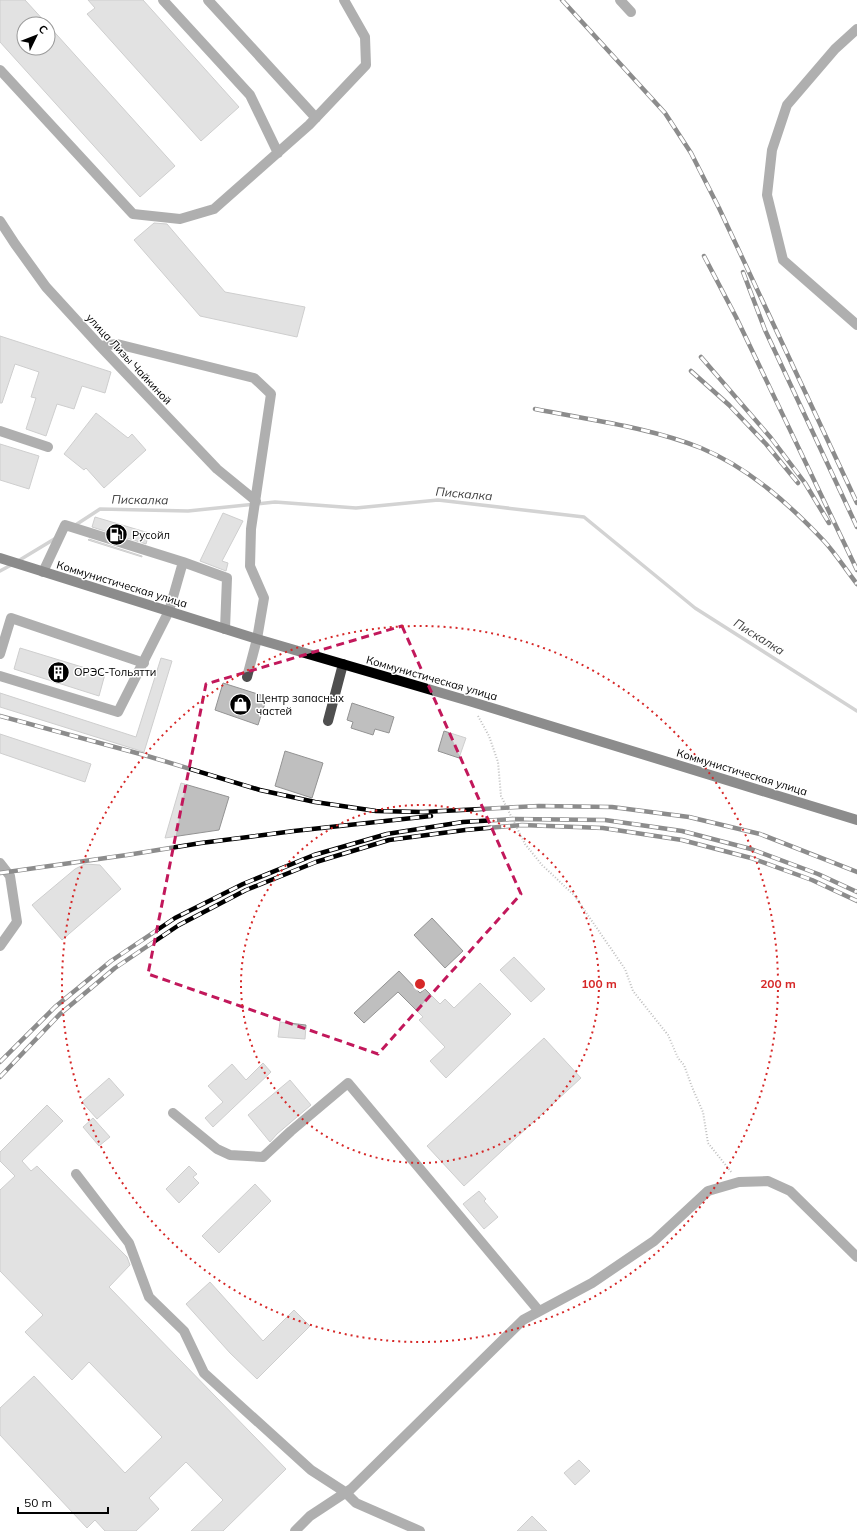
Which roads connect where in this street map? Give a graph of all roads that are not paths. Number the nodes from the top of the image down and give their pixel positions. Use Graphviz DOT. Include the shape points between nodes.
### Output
graph roads {
  1 [pos="163,0"];
  2 [pos="208,0"];
  3 [pos="344,0"];
  4 [pos="620,0"];
  5 [pos="631,12"];
  6 [pos="857,30"];
  7 [pos="0,70"];
  8 [pos="316,118"];
  9 [pos="278,152"];
  10 [pos="0,220"];
  11 [pos="857,325"];
  12 [pos="100,346"];
  13 [pos="0,431"];
  14 [pos="48,447"];
  15 [pos="256,501"];
  16 [pos="0,558"];
  17 [pos="183,562"];
  18 [pos="43,572"];
  19 [pos="169,611"];
  20 [pos="225,629"];
  21 [pos="257,639"];
  22 [pos="0,654"];
  23 [pos="144,663"];
  24 [pos="343,664"];
  25 [pos="0,676"];
  26 [pos="247,677"];
  27 [pos="328,721"];
  28 [pos="857,820"];
  29 [pos="0,863"];
  30 [pos="0,946"];
  31 [pos="173,1113"];
  32 [pos="76,1174"];
  33 [pos="857,1257"];
  34 [pos="539,1312"];
  35 [pos="345,1492"];
  36 [pos="295,1531"];
  37 [pos="420,1531"];
  1 -- 9 [label="street" via="250,95"];
  2 -- 8 [label="street"];
  3 -- 8 [label="street" via="365,37 366,65"];
  4 -- 5 [label="street"];
  6 -- 11 [label="street" via="835,49 787,105 772,150 767,196 783,260"];
  7 -- 9 [label="street" via="133,214 180,219 214,209"];
  8 -- 9 [label="street"];
  10 -- 12 [label="street, улица Лизы Чайкиной" via="46,287"];
  12 -- 15 [label="street, улица Лизы Чайкиной" via="217,469"];
  12 -- 15 [label="street" via="116,344 254,378 271,394"];
  13 -- 14 [label="street"];
  15 -- 21 [label="street" via="251,529 250,566 264,598"];
  16 -- 18 [label="main road, Коммунистическая улица"];
  17 -- 18 [label="street" via="64,525"];
  17 -- 19 [label="street"];
  17 -- 20 [label="street" via="227,578"];
  18 -- 19 [label="main road, Коммунистическая улица"];
  19 -- 20 [label="main road, Коммунистическая улица"];
  19 -- 23 [label="street"];
  20 -- 21 [label="main road, Коммунистическая улица"];
  21 -- 24 [label="main road, Коммунистическая улица"];
  21 -- 26 [label="street"];
  22 -- 23 [label="street" via="11,618"];
  23 -- 25 [label="street" via="118,712"];
  24 -- 27 [label="street"];
  24 -- 28 [label="main road, Коммунистическая улица"];
  29 -- 30 [label="street" via="10,876 17,922"];
  31 -- 34 [label="street" via="217,1149 230,1155 263,1157 348,1083"];
  32 -- 35 [label="street" via="129,1243 149,1297 184,1331 204,1373 311,1470"];
  33 -- 34 [label="street" via="790,1191 768,1181 739,1182 708,1191 654,1241 592,1283"];
  34 -- 35 [label="street" via="523,1320"];
  35 -- 36 [label="street" via="310,1516"];
  35 -- 37 [label="street" via="356,1503"];
}
